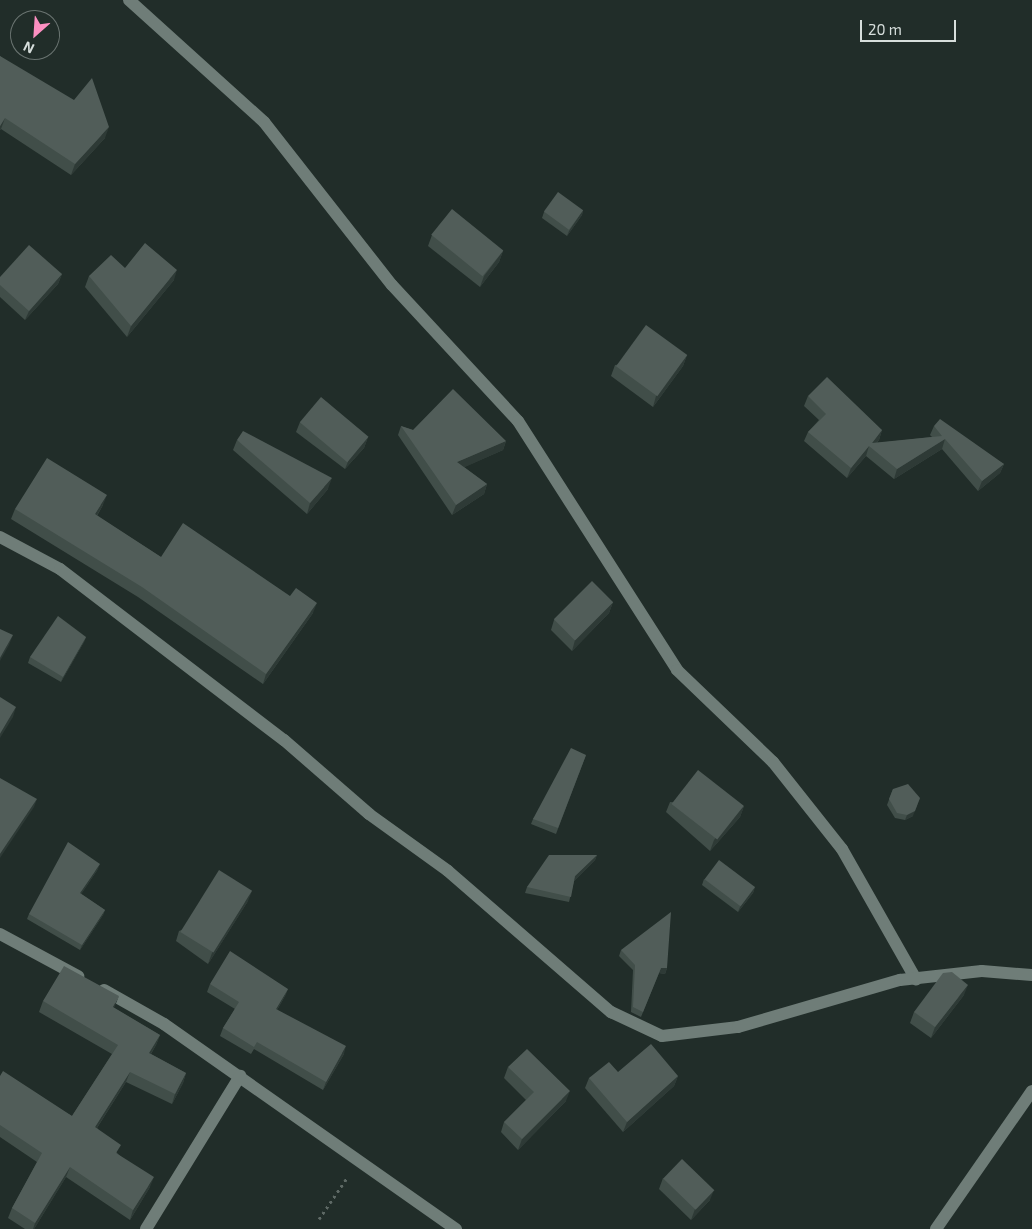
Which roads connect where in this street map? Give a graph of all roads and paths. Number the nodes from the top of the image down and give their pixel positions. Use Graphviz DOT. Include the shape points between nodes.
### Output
graph roads {
  1 [pos="129,0"];
  2 [pos="0,537"];
  3 [pos="0,934"];
  4 [pos="1032,975"];
  5 [pos="916,978"];
  6 [pos="240,1076"];
  7 [pos="1032,1091"];
  8 [pos="358,1160"];
  9 [pos="319,1219"];
  10 [pos="146,1229"];
  11 [pos="456,1229"];
  12 [pos="936,1229"];
  1 -- 5 [label="street" via="264,122 392,285 518,421 677,670 773,762 842,849"];
  2 -- 5 [label="street" via="60,569 284,740 369,814 448,871 611,1012 662,1036 738,1027"];
  3 -- 6 [label="street" via="164,1024"];
  4 -- 5 [label="street" via="982,971"];
  6 -- 8 [label="street"];
  6 -- 10 [label="street"];
  7 -- 12 [label="street"];
  8 -- 9 [label="path"];
  8 -- 11 [label="street"];
}
